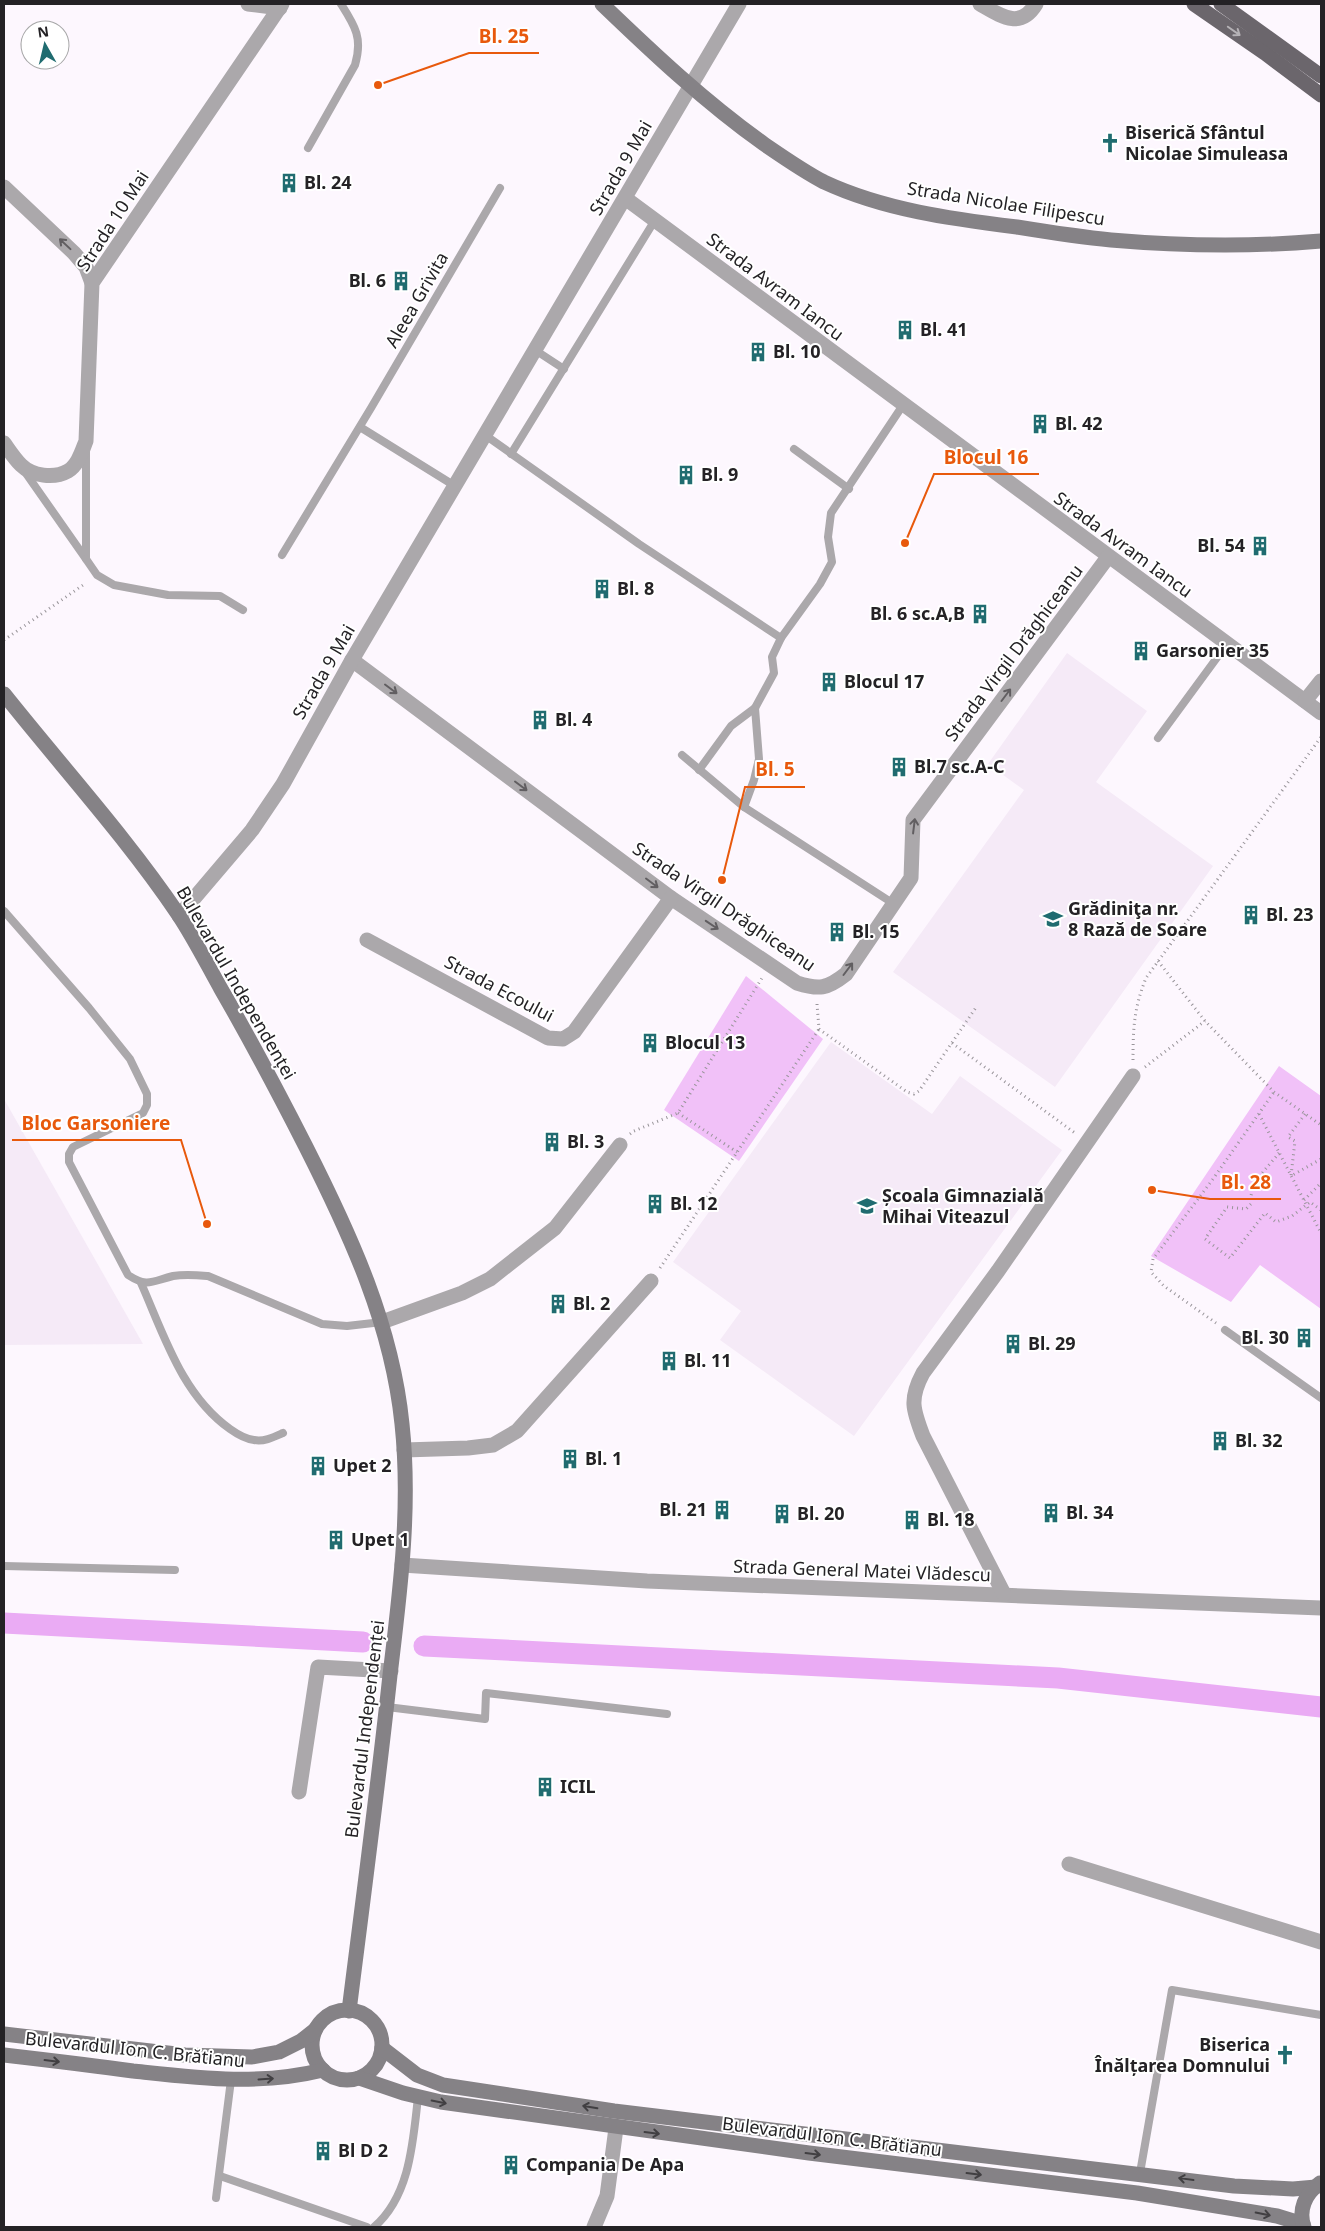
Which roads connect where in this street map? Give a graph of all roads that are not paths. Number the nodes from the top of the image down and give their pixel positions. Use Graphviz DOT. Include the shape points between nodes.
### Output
graph roads {
  1 [pos="248,4"];
  2 [pos="341,4"];
  3 [pos="602,4"];
  4 [pos="739,4"];
  5 [pos="980,4"];
  6 [pos="1036,4"];
  7 [pos="1194,4"];
  8 [pos="1221,4"];
  9 [pos="281,6"];
  10 [pos="1321,76"];
  11 [pos="690,87"];
  12 [pos="1321,95"];
  13 [pos="308,148"];
  14 [pos="4,187"];
  15 [pos="500,188"];
  16 [pos="625,198"];
  17 [pos="655,220"];
  18 [pos="1321,241"];
  19 [pos="92,283"];
  20 [pos="535,350"];
  21 [pos="564,369"];
  22 [pos="903,405"];
  23 [pos="360,427"];
  24 [pos="485,435"];
  25 [pos="86,441"];
  26 [pos="4,443"];
  27 [pos="794,449"];
  28 [pos="512,454"];
  29 [pos="22,466"];
  30 [pos="455,486"];
  31 [pos="848,489"];
  32 [pos="282,555"];
  33 [pos="1108,557"];
  34 [pos="86,559"];
  35 [pos="243,610"];
  36 [pos="781,638"];
  37 [pos="1226,644"];
  38 [pos="352,660"];
  39 [pos="1321,681"];
  40 [pos="4,695"];
  41 [pos="1305,701"];
  42 [pos="754,708"];
  43 [pos="1321,713"];
  44 [pos="1158,738"];
  45 [pos="682,756"];
  46 [pos="699,770"];
  47 [pos="744,806"];
  48 [pos="671,898"];
  49 [pos="894,904"];
  50 [pos="4,911"];
  51 [pos="179,916"];
  52 [pos="367,940"];
  53 [pos="1133,1076"];
  54 [pos="620,1145"];
  55 [pos="651,1281"];
  56 [pos="141,1283"];
  57 [pos="382,1322"];
  58 [pos="1225,1330"];
  59 [pos="1321,1398"];
  60 [pos="283,1433"];
  61 [pos="404,1450"];
  62 [pos="402,1565"];
  63 [pos="4,1566"];
  64 [pos="175,1570"];
  65 [pos="1004,1594"];
  66 [pos="1321,1608"];
  67 [pos="391,1672"];
  68 [pos="387,1707"];
  69 [pos="667,1714"];
  70 [pos="299,1792"];
  71 [pos="1069,1864"];
  72 [pos="1321,1942"];
  73 [pos="349,2011"];
  74 [pos="1321,2015"];
  75 [pos="316,2030"];
  76 [pos="4,2034"];
  77 [pos="382,2048"];
  78 [pos="4,2055"];
  79 [pos="322,2070"];
  80 [pos="359,2078"];
  81 [pos="230,2080"];
  82 [pos="418,2097"];
  83 [pos="616,2128"];
  84 [pos="1140,2173"];
  85 [pos="220,2176"];
  86 [pos="1318,2185"];
  87 [pos="216,2198"];
  88 [pos="1303,2226"];
  89 [pos="367,2227"];
  90 [pos="374,2227"];
  91 [pos="594,2227"];
  1 -- 9 [label="street"];
  2 -- 13 [label="lane" via="354,23 358,54 355,65"];
  3 -- 11 [label="main road, Strada Nicolae Filipescu"];
  4 -- 11 [label="street, Strada 9 Mai"];
  5 -- 6 [label="street" via="1006,18 1017,20 1026,16"];
  7 -- 12 [label="main road, one-way"];
  8 -- 10 [label="main road"];
  9 -- 19 [label="street, Strada 10 Mai"];
  11 -- 16 [label="street, Strada 9 Mai"];
  11 -- 18 [label="main road, Strada Nicolae Filipescu" via="793,164 854,194 914,211 1110,240 1203,244"];
  19 -- 14 [label="street, one-way" via="86,266"];
  15 -- 23 [label="lane, Aleea Grivita"];
  16 -- 17 [label="street, Strada Avram Iancu"];
  16 -- 20 [label="street, Strada 9 Mai"];
  17 -- 21 [label="lane"];
  17 -- 22 [label="street, Strada Avram Iancu"];
  19 -- 25 [label="street, Strada 10 Mai"];
  20 -- 21 [label="lane"];
  20 -- 24 [label="street, Strada 9 Mai"];
  21 -- 28 [label="lane"];
  22 -- 31 [label="lane"];
  22 -- 33 [label="street, Strada Avram Iancu"];
  23 -- 30 [label="lane"];
  23 -- 32 [label="lane, Aleea Grivita"];
  24 -- 28 [label="lane"];
  24 -- 30 [label="street, Strada 9 Mai"];
  25 -- 29 [label="street, Strada 10 Mai" via="79,458 68,470 52,476 35,474"];
  25 -- 34 [label="lane"];
  26 -- 29 [label="street, Strada 10 Mai"];
  27 -- 31 [label="lane"];
  28 -- 36 [label="lane" via="639,544"];
  29 -- 34 [label="lane"];
  30 -- 38 [label="street, Strada 9 Mai"];
  31 -- 36 [label="lane" via="831,513 828,537 832,562"];
  33 -- 37 [label="street, Strada Avram Iancu"];
  49 -- 33 [label="street, Strada Virgil Drăghiceanu, one-way" via="911,878 913,820"];
  34 -- 35 [label="lane" via="97,576 114,585 168,595 220,596"];
  36 -- 42 [label="lane" via="772,657 774,673"];
  37 -- 41 [label="street, Strada Avram Iancu"];
  37 -- 44 [label="lane"];
  38 -- 48 [label="street, Strada Virgil Drăghiceanu, one-way"];
  38 -- 51 [label="street, Strada 9 Mai" via="283,784 252,830"];
  39 -- 41 [label="street"];
  40 -- 51 [label="main road, Bulevardul Independenței" via="143,866"];
  41 -- 43 [label="street, Strada Avram Iancu"];
  42 -- 46 [label="lane" via="731,726"];
  42 -- 47 [label="lane" via="759,759"];
  45 -- 46 [label="lane"];
  46 -- 47 [label="lane"];
  47 -- 49 [label="lane"];
  48 -- 49 [label="street, Strada Virgil Drăghiceanu, one-way" via="797,983 815,989 833,984 846,974"];
  48 -- 52 [label="street, Strada Ecoului" via="574,1032 563,1039 548,1038"];
  50 -- 56 [label="lane" via="112,1035 130,1059 147,1094 147,1106 143,1112 73,1147 69,1154 69,1162 128,1275"];
  51 -- 57 [label="main road, Bulevardul Independenței" via="247,1035 326,1188"];
  53 -- 65 [label="street" via="915,1388 913,1402 923,1436"];
  54 -- 57 [label="street" via="555,1228 490,1279 462,1293"];
  55 -- 61 [label="street" via="516,1431 493,1445"];
  56 -- 57 [label="lane" via="191,1274 208,1276 322,1324 347,1326"];
  56 -- 60 [label="lane" via="188,1386 203,1404 239,1435 264,1440"];
  57 -- 61 [label="main road, Bulevardul Independenței" via="395,1375"];
  58 -- 59 [label="lane"];
  61 -- 62 [label="main road, Bulevardul Independenței"];
  62 -- 65 [label="street, Strada General Matei Vlădescu" via="647,1582"];
  62 -- 67 [label="main road, Bulevardul Independenței"];
  63 -- 64 [label="lane"];
  65 -- 66 [label="street, Strada General Matei Vlădescu"];
  67 -- 68 [label="main road, Bulevardul Independenței"];
  67 -- 70 [label="street" via="318,1667"];
  68 -- 69 [label="lane" via="485,1719 486,1693"];
  68 -- 73 [label="main road, Bulevardul Independenței"];
  71 -- 72 [label="street"];
  73 -- 75 [label="main road" via="329,2015"];
  73 -- 77 [label="main road" via="362,2014 374,2023 381,2035"];
  74 -- 84 [label="lane" via="1172,1990"];
  75 -- 76 [label="main road, Bulevardul Ion C. Brătianu" via="279,2052 252,2056 185,2055"];
  75 -- 79 [label="main road" via="312,2050"];
  77 -- 80 [label="main road" via="375,2066"];
  84 -- 77 [label="main road, Bulevardul Ion C. Brătianu, one-way" via="624,2112 443,2085 417,2075"];
  78 -- 81 [label="main road, Bulevardul Ion C. Brătianu, one-way"];
  79 -- 80 [label="main road" via="341,2080"];
  81 -- 79 [label="main road, Bulevardul Ion C. Brătianu, one-way" via="284,2078"];
  80 -- 82 [label="main road, Bulevardul Ion C. Brătianu"];
  81 -- 85 [label="lane"];
  82 -- 83 [label="main road, Bulevardul Ion C. Brătianu, one-way"];
  82 -- 90 [label="lane" via="403,2183 393,2205"];
  83 -- 88 [label="main road, Bulevardul Ion C. Brătianu, one-way" via="1138,2193 1263,2214"];
  83 -- 91 [label="street" via="607,2196"];
  86 -- 84 [label="main road, Bulevardul Ion C. Brătianu, one-way" via="1263,2189"];
  85 -- 87 [label="lane"];
  85 -- 89 [label="lane"];
  86 -- 88 [label="main road" via="1303,2203"];
}
